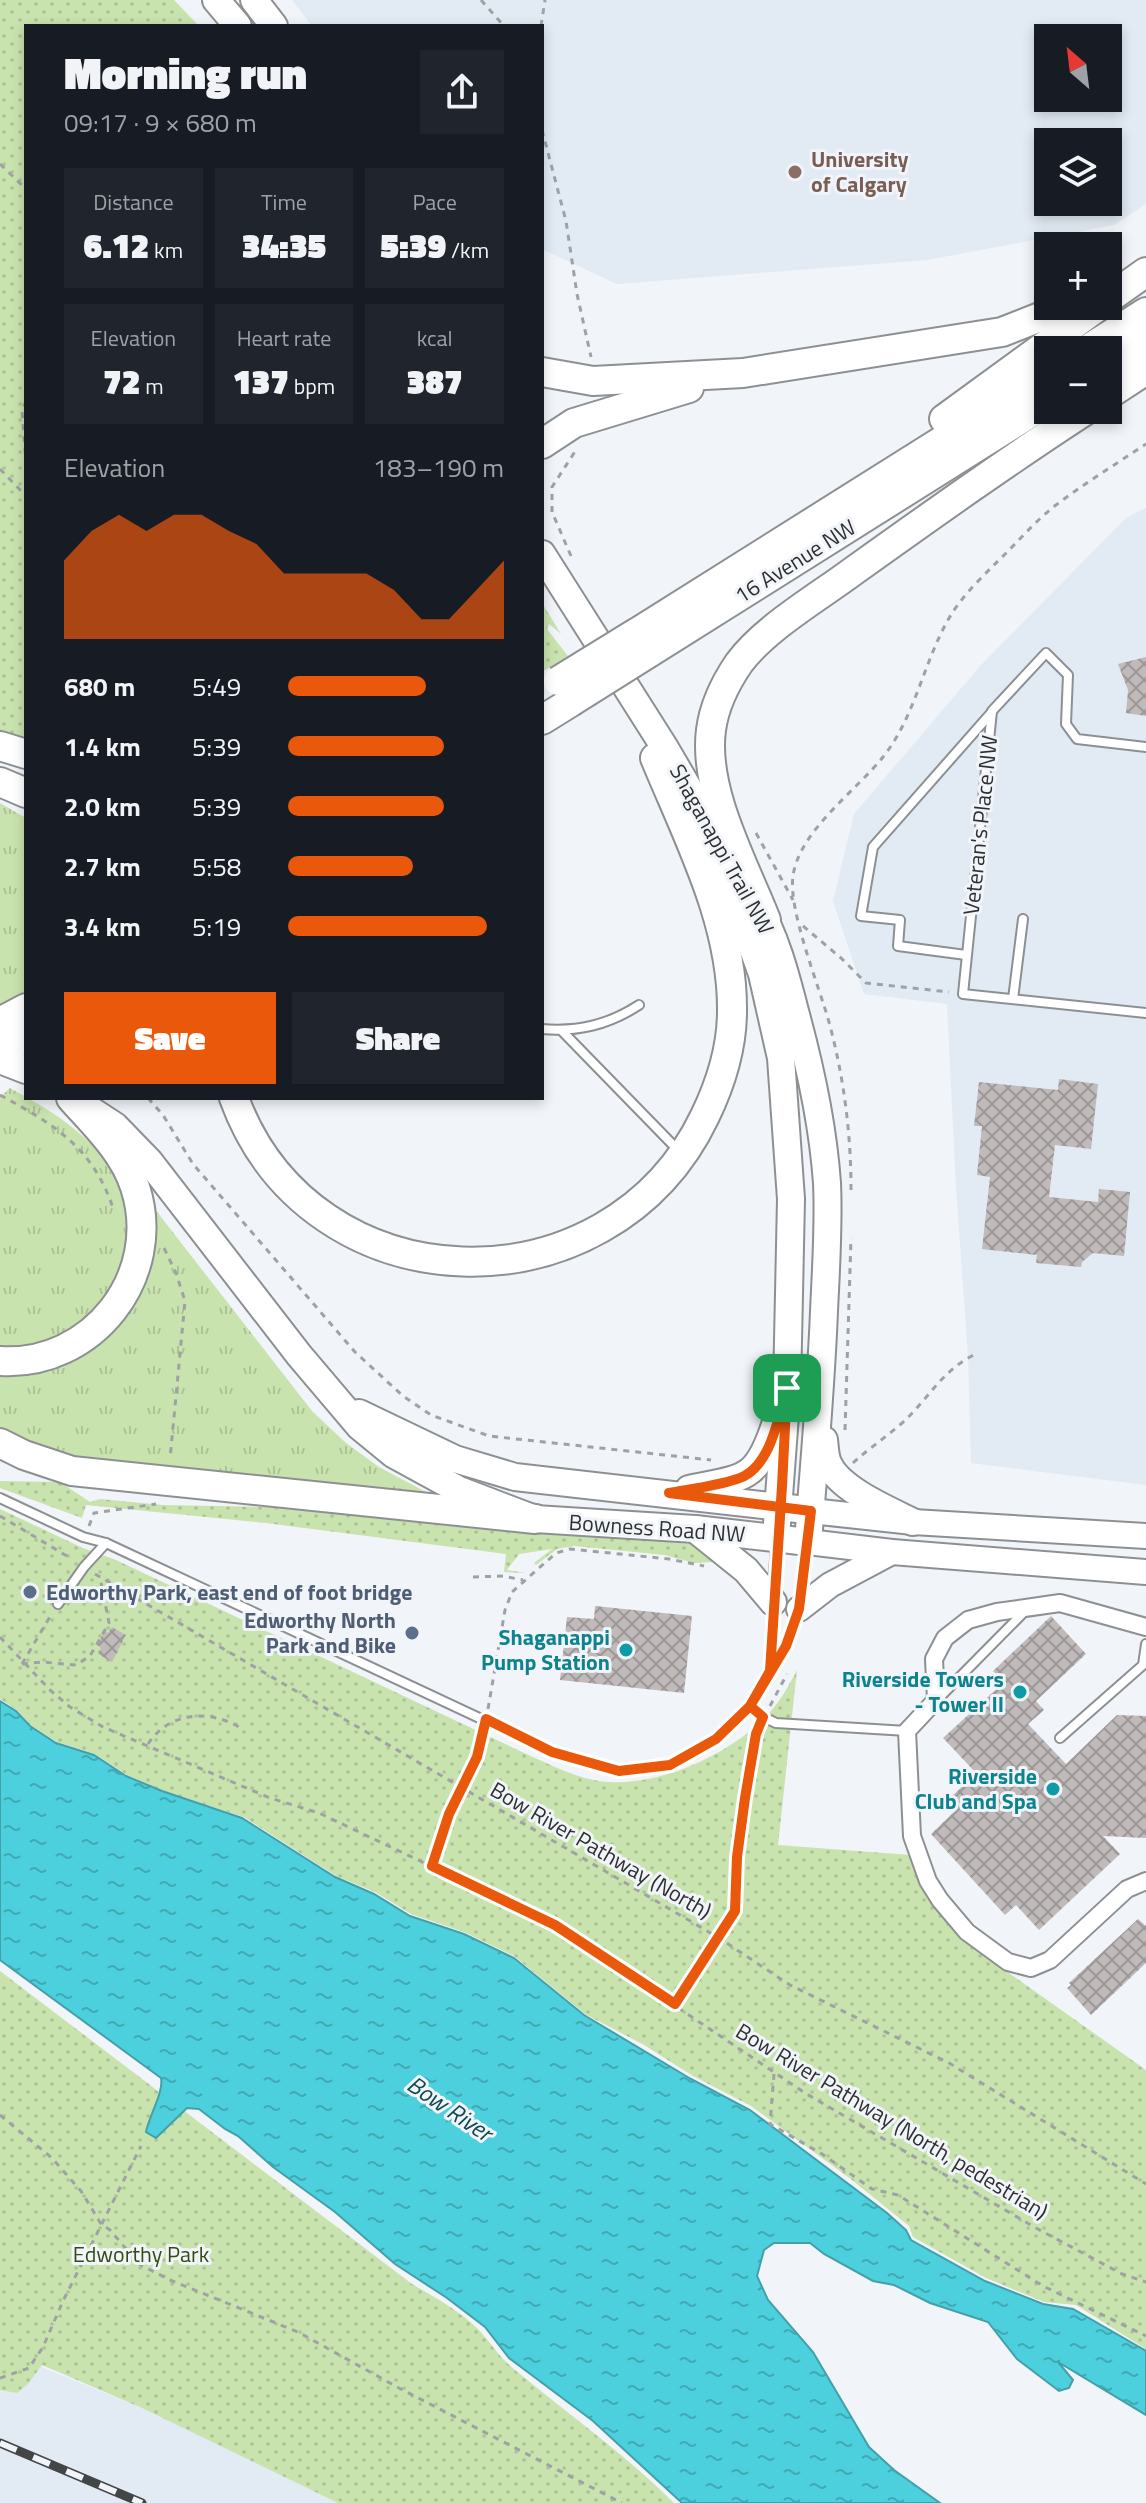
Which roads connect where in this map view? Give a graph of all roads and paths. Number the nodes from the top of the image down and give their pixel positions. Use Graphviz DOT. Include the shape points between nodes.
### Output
graph roads {
  1 [pos="216,0"];
  2 [pos="254,0"];
  3 [pos="481,0"];
  4 [pos="545,0"];
  5 [pos="236,24"];
  6 [pos="272,24"];
  7 [pos="502,24"];
  8 [pos="541,24"];
  9 [pos="544,138"];
  10 [pos="0,164"];
  11 [pos="24,187"];
  12 [pos="1141,276"];
  13 [pos="1122,284"];
  14 [pos="1122,289"];
  15 [pos="1146,312"];
  16 [pos="1034,319"];
  17 [pos="1080,320"];
  18 [pos="1108,336"];
  19 [pos="1146,341"];
  20 [pos="1122,356"];
  21 [pos="592,359"];
  22 [pos="1146,370"];
  23 [pos="544,372"];
  24 [pos="743,373"];
  25 [pos="1034,383"];
  26 [pos="1122,386"];
  27 [pos="24,406"];
  28 [pos="1034,410"];
  29 [pos="1065,424"];
  30 [pos="24,436"];
  31 [pos="544,443"];
  32 [pos="577,448"];
  33 [pos="0,469"];
  34 [pos="24,494"];
  35 [pos="571,555"];
  36 [pos="544,557"];
  37 [pos="750,561"];
  38 [pos="544,581"];
  39 [pos="642,643"];
  40 [pos="550,705"];
  41 [pos="992,711"];
  42 [pos="0,746"];
  43 [pos="1146,747"];
  44 [pos="24,753"];
  45 [pos="655,758"];
  46 [pos="0,782"];
  47 [pos="24,792"];
  48 [pos="1023,919"];
  49 [pos="766,920"];
  50 [pos="800,924"];
  51 [pos="966,955"];
  52 [pos="952,992"];
  53 [pos="1013,999"];
  54 [pos="639,1005"];
  55 [pos="24,1009"];
  56 [pos="1146,1013"];
  57 [pos="0,1022"];
  58 [pos="544,1029"];
  59 [pos="562,1031"];
  60 [pos="24,1039"];
  61 [pos="0,1051"];
  62 [pos="0,1060"];
  63 [pos="24,1069"];
  64 [pos="0,1095"];
  65 [pos="73,1100"];
  66 [pos="74,1100"];
  67 [pos="150,1100"];
  68 [pos="235,1100"];
  69 [pos="682,1155"];
  70 [pos="116,1217"];
  71 [pos="163,1246"];
  72 [pos="978,1353"];
  73 [pos="0,1361"];
  74 [pos="787,1388"];
  75 [pos="345,1407"];
  76 [pos="819,1419"];
  77 [pos="0,1443"];
  78 [pos="714,1461"];
  79 [pos="169,1467"];
  80 [pos="847,1469"];
  81 [pos="669,1493"];
  82 [pos="0,1498"];
  83 [pos="163,1504"];
  84 [pos="779,1507"];
  85 [pos="811,1511"];
  86 [pos="0,1516"];
  87 [pos="535,1519"];
  88 [pos="913,1522"];
  89 [pos="695,1529"];
  90 [pos="1146,1536"];
  91 [pos="83,1537"];
  92 [pos="776,1537"];
  93 [pos="808,1542"];
  94 [pos="106,1543"];
  95 [pos="892,1552"];
  96 [pos="69,1557"];
  97 [pos="712,1566"];
  98 [pos="84,1567"];
  99 [pos="1146,1572"];
  100 [pos="100,1577"];
  101 [pos="473,1577"];
  102 [pos="523,1580"];
  103 [pos="773,1602"];
  104 [pos="58,1604"];
  105 [pos="1027,1608"];
  106 [pos="799,1609"];
  107 [pos="1146,1627"];
  108 [pos="0,1637"];
  109 [pos="1146,1644"];
  110 [pos="22,1664"];
  111 [pos="1144,1666"];
  112 [pos="770,1671"];
  113 [pos="936,1700"];
  114 [pos="750,1706"];
  115 [pos="763,1717"];
  116 [pos="486,1719"];
  117 [pos="239,1727"];
  118 [pos="907,1731"];
  119 [pos="1060,1738"];
  120 [pos="147,1746"];
  121 [pos="461,1787"];
  122 [pos="432,1866"];
  123 [pos="1146,1881"];
  124 [pos="719,1938"];
  125 [pos="675,2004"];
  126 [pos="774,2073"];
  127 [pos="0,2115"];
  128 [pos="141,2146"];
  129 [pos="1146,2184"];
  130 [pos="101,2224"];
  131 [pos="1146,2282"];
  132 [pos="1146,2336"];
  133 [pos="0,2378"];
  134 [pos="622,2503"];
  1 -- 5 [label="main road"];
  2 -- 6 [label="main road"];
  3 -- 7 [label="path"];
  4 -- 8 [label="path"];
  9 -- 21 [label="path"];
  10 -- 11 [label="path"];
  12 -- 13 [label="highway"];
  12 -- 14 [label="highway"];
  15 -- 18 [label="highway"];
  16 -- 24 [label="highway" via="1002,332"];
  17 -- 37 [label="highway"];
  19 -- 20 [label="highway"];
  22 -- 26 [label="highway"];
  23 -- 24 [label="highway" via="593,381"];
  24 -- 31 [label="highway" via="574,423"];
  25 -- 37 [label="highway, 16 Avenue NW"];
  27 -- 30 [label="path"];
  28 -- 39 [label="highway, 16 Avenue NW"];
  29 -- 49 [label="highway" via="799,610 740,662 711,729 712,769 723,812"];
  32 -- 35 [label="path" via="552,487 552,512"];
  33 -- 34 [label="path"];
  36 -- 49 [label="main road, Shaganappi Trail NW"];
  37 -- 39 [label="highway, 16 Avenue NW"];
  38 -- 45 [label="main road, Shaganappi Trail NW"];
  39 -- 40 [label="highway, 16 Avenue NW, bridge"];
  41 -- 43 [label="lane, Veteran's Place NW" via="1046,653 1068,675 1066,724 1077,739"];
  41 -- 51 [label="lane, Veteran's Place NW"];
  41 -- 51 [label="lane" via="873,847 861,916 900,920 898,946"];
  42 -- 44 [label="highway"];
  45 -- 69 [label="highway" via="717,914 732,1012 723,1073"];
  45 -- 74 [label="main road, Shaganappi Trail NW" via="744,924 762,974 781,1058 791,1199"];
  46 -- 47 [label="highway"];
  48 -- 53 [label="lane"];
  49 -- 76 [label="main road, Shaganappi Trail NW" via="806,1053 827,1181"];
  50 -- 52 [label="path" via="866,983"];
  51 -- 53 [label="lane, Veteran's Place NW" via="963,994"];
  53 -- 56 [label="lane"];
  54 -- 59 [label="lane" via="606,1023"];
  55 -- 57 [label="highway"];
  58 -- 59 [label="lane"];
  59 -- 69 [label="lane"];
  60 -- 61 [label="highway"];
  62 -- 63 [label="main road"];
  64 -- 70 [label="path" via="54,1127 90,1160"];
  65 -- 73 [label="highway" via="130,1172 142,1224 137,1260 120,1301 90,1334 41,1358"];
  66 -- 75 [label="main road, Bowness Road NW" via="115,1126 149,1161"];
  67 -- 78 [label="path" via="193,1164 355,1352 431,1415 489,1436"];
  68 -- 69 [label="highway" via="261,1153 322,1214 396,1251 438,1260 522,1258 575,1241 635,1205"];
  71 -- 79 [label="path" via="185,1301"];
  72 -- 80 [label="path" via="958,1362 901,1424"];
  74 -- 81 [label="main road" via="766,1454 751,1470 740,1479"];
  74 -- 84 [label="main road, Shaganappi Trail NW"];
  75 -- 81 [label="main road, Bowness Road NW" via="455,1459 515,1477"];
  75 -- 87 [label="main road, Bowness Road NW" via="393,1454 459,1490"];
  76 -- 85 [label="main road, Shaganappi Trail NW"];
  76 -- 88 [label="main road" via="829,1465 841,1479 870,1501"];
  77 -- 87 [label="highway" via="72,1471"];
  81 -- 84 [label="main road, Bowness Road NW"];
  82 -- 91 [label="lane"];
  83 -- 91 [label="path" via="94,1513"];
  84 -- 85 [label="main road, Bowness Road NW"];
  84 -- 92 [label="main road, Shaganappi Trail NW"];
  85 -- 88 [label="main road, Bowness Road NW"];
  85 -- 93 [label="main road, Shaganappi Trail NW"];
  86 -- 96 [label="path, Bow River Pathway (North)"];
  87 -- 89 [label="main road, Bowness Road NW"];
  88 -- 90 [label="main road, Bowness Road NW"];
  89 -- 92 [label="main road, Bowness Road NW"];
  89 -- 103 [label="main road" via="746,1570"];
  91 -- 94 [label="lane"];
  91 -- 96 [label="path"];
  92 -- 93 [label="main road, Bowness Road NW"];
  92 -- 103 [label="lane"];
  93 -- 95 [label="main road, Bowness Road NW"];
  93 -- 106 [label="lane"];
  94 -- 98 [label="lane"];
  94 -- 116 [label="lane"];
  95 -- 99 [label="main road, Bowness Road NW"];
  95 -- 106 [label="main road" via="830,1585"];
  96 -- 98 [label="path, Bow River Pathway (North)"];
  97 -- 102 [label="path" via="570,1549 556,1553"];
  98 -- 100 [label="path, Bow River Pathway (North)"];
  98 -- 104 [label="lane"];
  100 -- 110 [label="path" via="109,1623 90,1656 76,1665"];
  100 -- 121 [label="path, Bow River Pathway (North)"];
  101 -- 102 [label="path"];
  102 -- 116 [label="path" via="505,1610"];
  103 -- 112 [label="lane"];
  104 -- 110 [label="path"];
  105 -- 107 [label="street" via="1060,1603"];
  105 -- 113 [label="lane"];
  105 -- 113 [label="street" via="968,1620 945,1638 934,1659"];
  106 -- 112 [label="lane"];
  108 -- 110 [label="path, Bow River Pathway (North, pedestrian)"];
  109 -- 111 [label="lane"];
  110 -- 120 [label="path, Bow River Pathway (North, pedestrian)" via="70,1707"];
  111 -- 119 [label="lane"];
  112 -- 114 [label="lane"];
  113 -- 118 [label="street"];
  114 -- 115 [label="lane"];
  114 -- 116 [label="lane" via="716,1739 670,1765 619,1771 552,1752"];
  115 -- 118 [label="lane" via="776,1723"];
  115 -- 124 [label="path" via="745,1798 736,1905"];
  116 -- 121 [label="path" via="477,1757"];
  117 -- 120 [label="path" via="217,1716 193,1714 157,1731"];
  118 -- 123 [label="street" via="909,1813 918,1859 940,1900 967,1932 997,1955 1023,1967 1041,1965 1127,1889"];
  120 -- 122 [label="path, Bow River Pathway (North, pedestrian)" via="319,1813"];
  121 -- 122 [label="path"];
  121 -- 124 [label="path, Bow River Pathway (North)"];
  122 -- 125 [label="path, Bow River Pathway (North, pedestrian)" via="555,1925"];
  124 -- 125 [label="path"];
  124 -- 129 [label="path, Bow River Pathway (North)" via="790,1985 949,2063"];
  125 -- 126 [label="path, Bow River Pathway (North, pedestrian)"];
  126 -- 131 [label="path, Bow River Pathway (North, pedestrian)" via="1036,2228"];
  126 -- 132 [label="path" via="770,2124 872,2189 898,2195 1043,2286"];
  127 -- 130 [label="path" via="52,2158"];
  128 -- 130 [label="path"];
  130 -- 133 [label="path" via="43,2347 29,2368"];
  130 -- 134 [label="path" via="139,2264 298,2332"];
}
